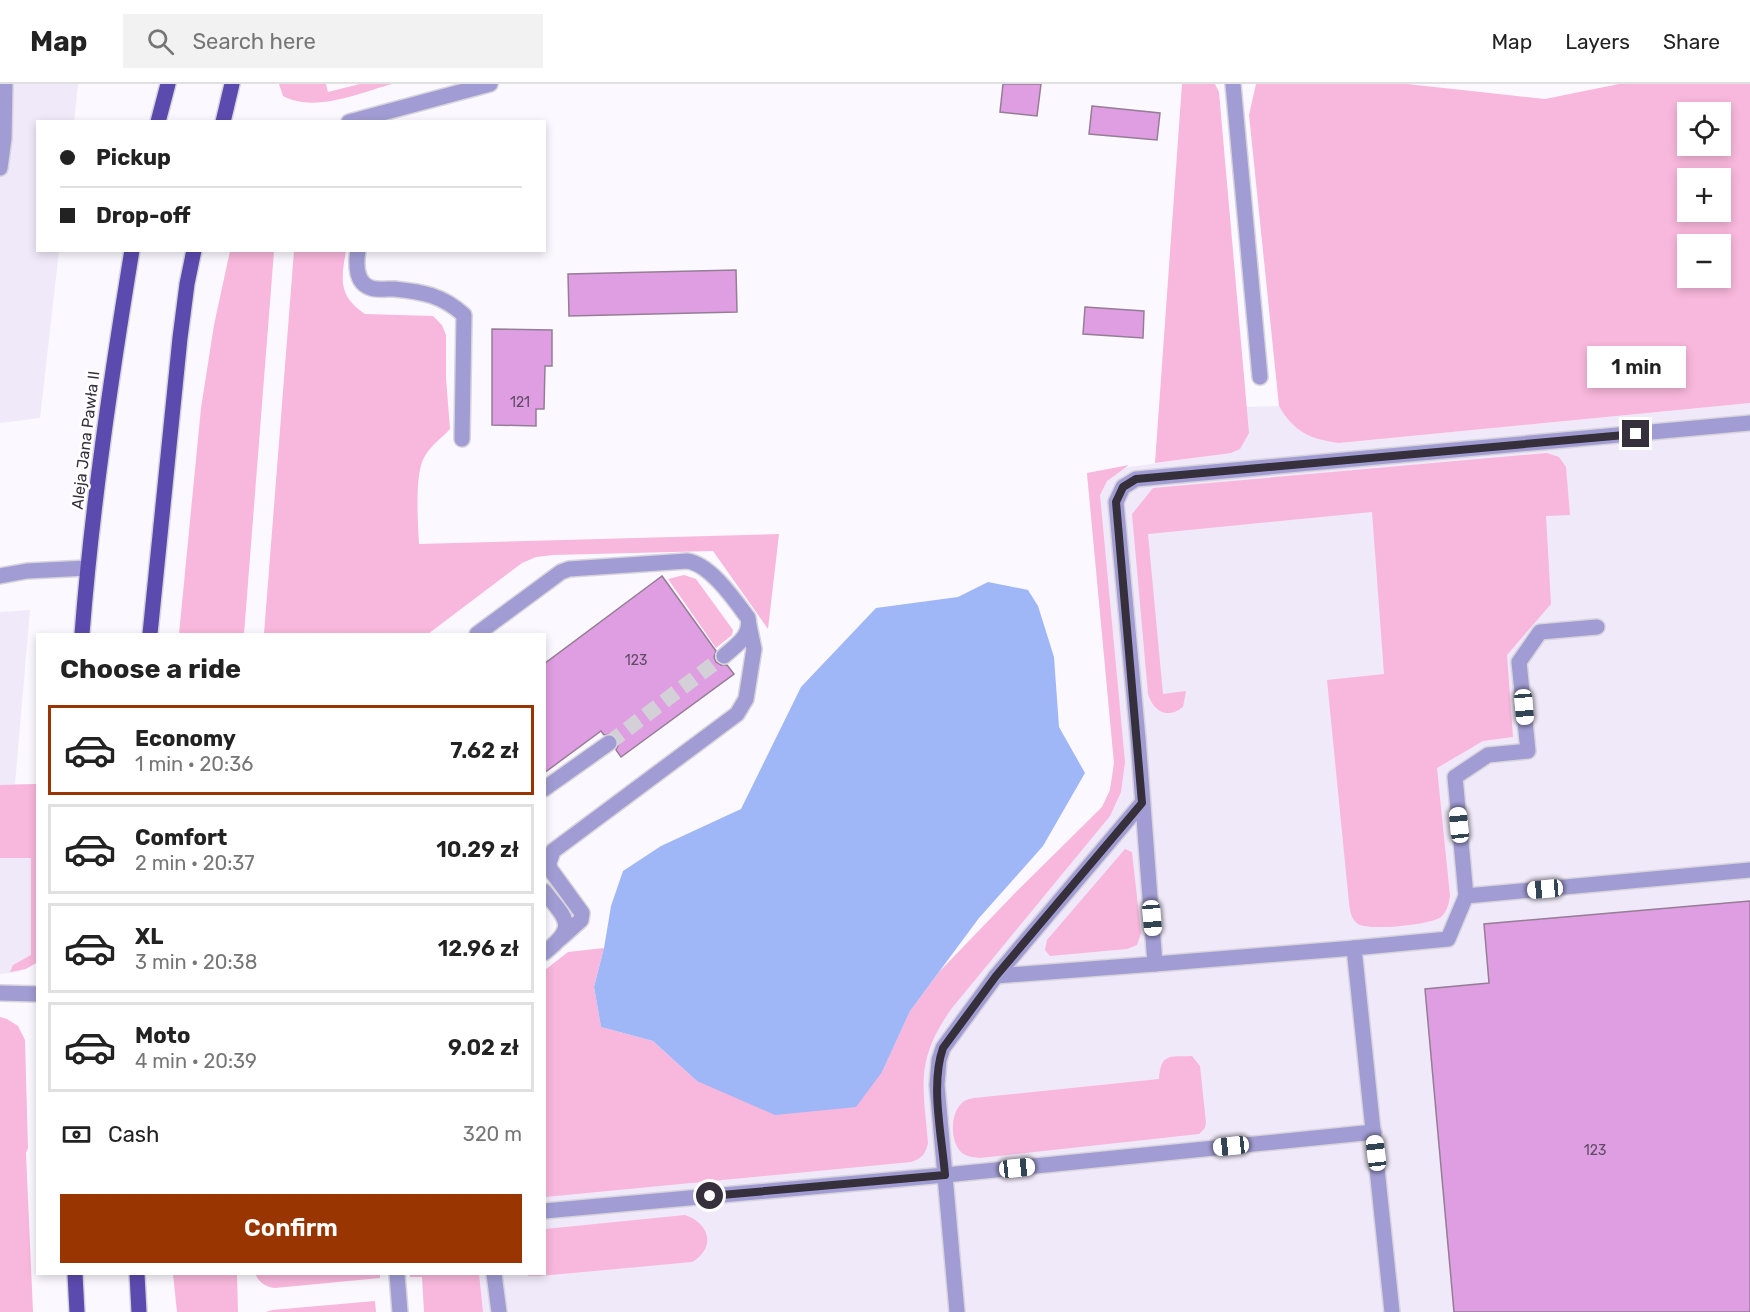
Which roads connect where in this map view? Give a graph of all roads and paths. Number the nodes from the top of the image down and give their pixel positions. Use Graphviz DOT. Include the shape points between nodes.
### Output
graph roads {
  1 [pos="5,84"];
  2 [pos="168,84"];
  3 [pos="232,84"];
  4 [pos="490,84"];
  5 [pos="1233,84"];
  6 [pos="374,118"];
  7 [pos="159,120"];
  8 [pos="225,120"];
  9 [pos="0,168"];
  10 [pos="132,252"];
  11 [pos="194,252"];
  12 [pos="358,252"];
  13 [pos="1260,377"];
  14 [pos="1750,423"];
  15 [pos="462,439"];
  16 [pos="87,568"];
  17 [pos="0,576"];
  18 [pos="749,625"];
  19 [pos="1597,627"];
  20 [pos="82,633"];
  21 [pos="150,633"];
  22 [pos="478,633"];
  23 [pos="724,656"];
  24 [pos="609,743"];
  25 [pos="546,788"];
  26 [pos="1142,803"];
  27 [pos="1750,870"];
  28 [pos="546,894"];
  29 [pos="1466,896"];
  30 [pos="561,938"];
  31 [pos="1354,948"];
  32 [pos="546,951"];
  33 [pos="1155,964"];
  34 [pos="996,976"];
  35 [pos="0,993"];
  36 [pos="36,994"];
  37 [pos="1374,1132"];
  38 [pos="945,1175"];
  39 [pos="546,1211"];
  40 [pos="75,1275"];
  41 [pos="137,1275"];
  42 [pos="397,1275"];
  43 [pos="494,1275"];
  44 [pos="138,1293"];
  45 [pos="77,1312"];
  46 [pos="139,1312"];
  47 [pos="148,1312"];
  48 [pos="400,1312"];
  49 [pos="499,1312"];
  50 [pos="957,1312"];
  51 [pos="1392,1312"];
  1 -- 9 [label="street"];
  2 -- 7 [label="main road"];
  3 -- 8 [label="main road"];
  4 -- 6 [label="street"];
  5 -- 13 [label="street"];
  10 -- 16 [label="main road, Aleja Jana Pawła II"];
  11 -- 21 [label="main road" via="178,348"];
  12 -- 15 [label="street" via="356,267 360,279 369,287 440,297 464,315"];
  14 -- 26 [label="street" via="1136,479 1123,487 1116,502"];
  16 -- 17 [label="street"];
  16 -- 20 [label="main road, Aleja Jana Pawła II"];
  18 -- 22 [label="street" via="742,609 710,572 687,561 561,572"];
  18 -- 23 [label="street" via="743,639"];
  18 -- 30 [label="street" via="754,649 746,699 737,714 553,851 550,869 582,913 581,920"];
  19 -- 29 [label="street" via="1540,632 1519,662 1528,752 1488,755 1455,777"];
  24 -- 25 [label="street"];
  26 -- 33 [label="street"];
  26 -- 34 [label="street"];
  27 -- 29 [label="street"];
  28 -- 30 [label="street" via="566,921"];
  29 -- 31 [label="street" via="1448,939"];
  30 -- 32 [label="street"];
  31 -- 33 [label="street"];
  31 -- 37 [label="street"];
  33 -- 34 [label="street"];
  34 -- 38 [label="street" via="943,1048 939,1060 937,1085"];
  35 -- 36 [label="street"];
  37 -- 38 [label="street"];
  37 -- 51 [label="street"];
  38 -- 39 [label="street"];
  38 -- 50 [label="street"];
  40 -- 45 [label="main road"];
  41 -- 44 [label="main road"];
  42 -- 48 [label="street"];
  43 -- 49 [label="street"];
  44 -- 46 [label="main road"];
  44 -- 47 [label="street"];
}
